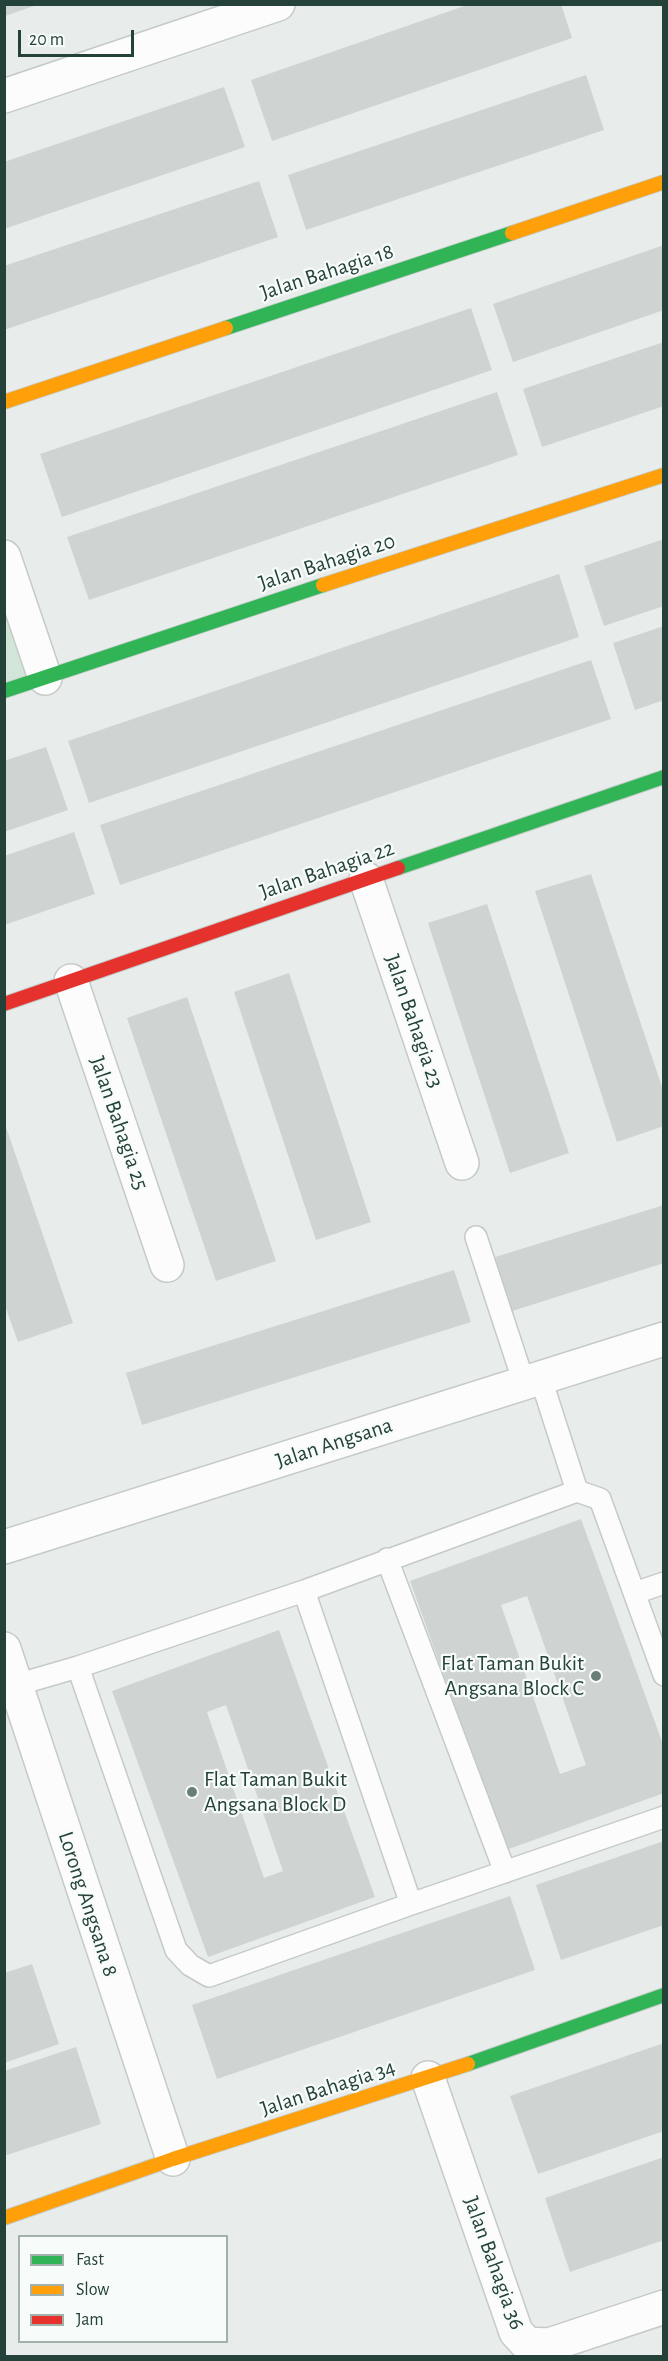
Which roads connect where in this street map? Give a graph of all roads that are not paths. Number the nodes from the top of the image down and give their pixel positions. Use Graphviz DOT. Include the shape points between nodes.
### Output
graph roads {
  1 [pos="278,4"];
  2 [pos="4,96"];
  3 [pos="663,182"];
  4 [pos="4,402"];
  5 [pos="663,475"];
  6 [pos="4,557"];
  7 [pos="45,678"];
  8 [pos="4,691"];
  9 [pos="663,777"];
  10 [pos="366,879"];
  11 [pos="71,981"];
  12 [pos="4,1004"];
  13 [pos="462,1163"];
  14 [pos="476,1237"];
  15 [pos="167,1264"];
  16 [pos="663,1339"];
  17 [pos="532,1379"];
  18 [pos="577,1491"];
  19 [pos="4,1547"];
  20 [pos="387,1559"];
  21 [pos="663,1583"];
  22 [pos="304,1591"];
  23 [pos="635,1593"];
  24 [pos="4,1649"];
  25 [pos="78,1667"];
  26 [pos="663,1675"];
  27 [pos="16,1685"];
  28 [pos="663,1817"];
  29 [pos="505,1872"];
  30 [pos="411,1904"];
  31 [pos="663,1995"];
  32 [pos="428,2078"];
  33 [pos="172,2159"];
  34 [pos="4,2218"];
  35 [pos="663,2307"];
  1 -- 2 [label="street"];
  3 -- 4 [label="street, Jalan Bahagia 18"];
  5 -- 7 [label="street, Jalan Bahagia 20"];
  6 -- 7 [label="street"];
  7 -- 8 [label="street, Jalan Bahagia 20"];
  9 -- 10 [label="street, Jalan Bahagia 22"];
  10 -- 11 [label="street, Jalan Bahagia 22"];
  10 -- 13 [label="street, Jalan Bahagia 23"];
  11 -- 12 [label="street, Jalan Bahagia 22"];
  11 -- 15 [label="street, Jalan Bahagia 25"];
  14 -- 17 [label="lane"];
  16 -- 17 [label="street, Jalan Angsana"];
  17 -- 18 [label="lane"];
  17 -- 19 [label="street, Jalan Angsana"];
  18 -- 20 [label="lane"];
  18 -- 23 [label="lane" via="600,1499"];
  20 -- 22 [label="lane"];
  20 -- 29 [label="lane"];
  21 -- 23 [label="lane"];
  22 -- 25 [label="lane"];
  22 -- 30 [label="lane"];
  23 -- 26 [label="lane"];
  24 -- 27 [label="street, Lorong Angsana 8"];
  25 -- 27 [label="lane"];
  25 -- 30 [label="lane" via="176,1950 190,1965 209,1976"];
  27 -- 33 [label="street, Lorong Angsana 8"];
  28 -- 29 [label="lane"];
  29 -- 30 [label="lane"];
  31 -- 32 [label="street, Jalan Bahagia 34"];
  32 -- 33 [label="street, Jalan Bahagia 34"];
  32 -- 35 [label="street, Jalan Bahagia 36" via="516,2332 526,2344 549,2345"];
  33 -- 34 [label="street, Jalan Bahagia 34"];
}
